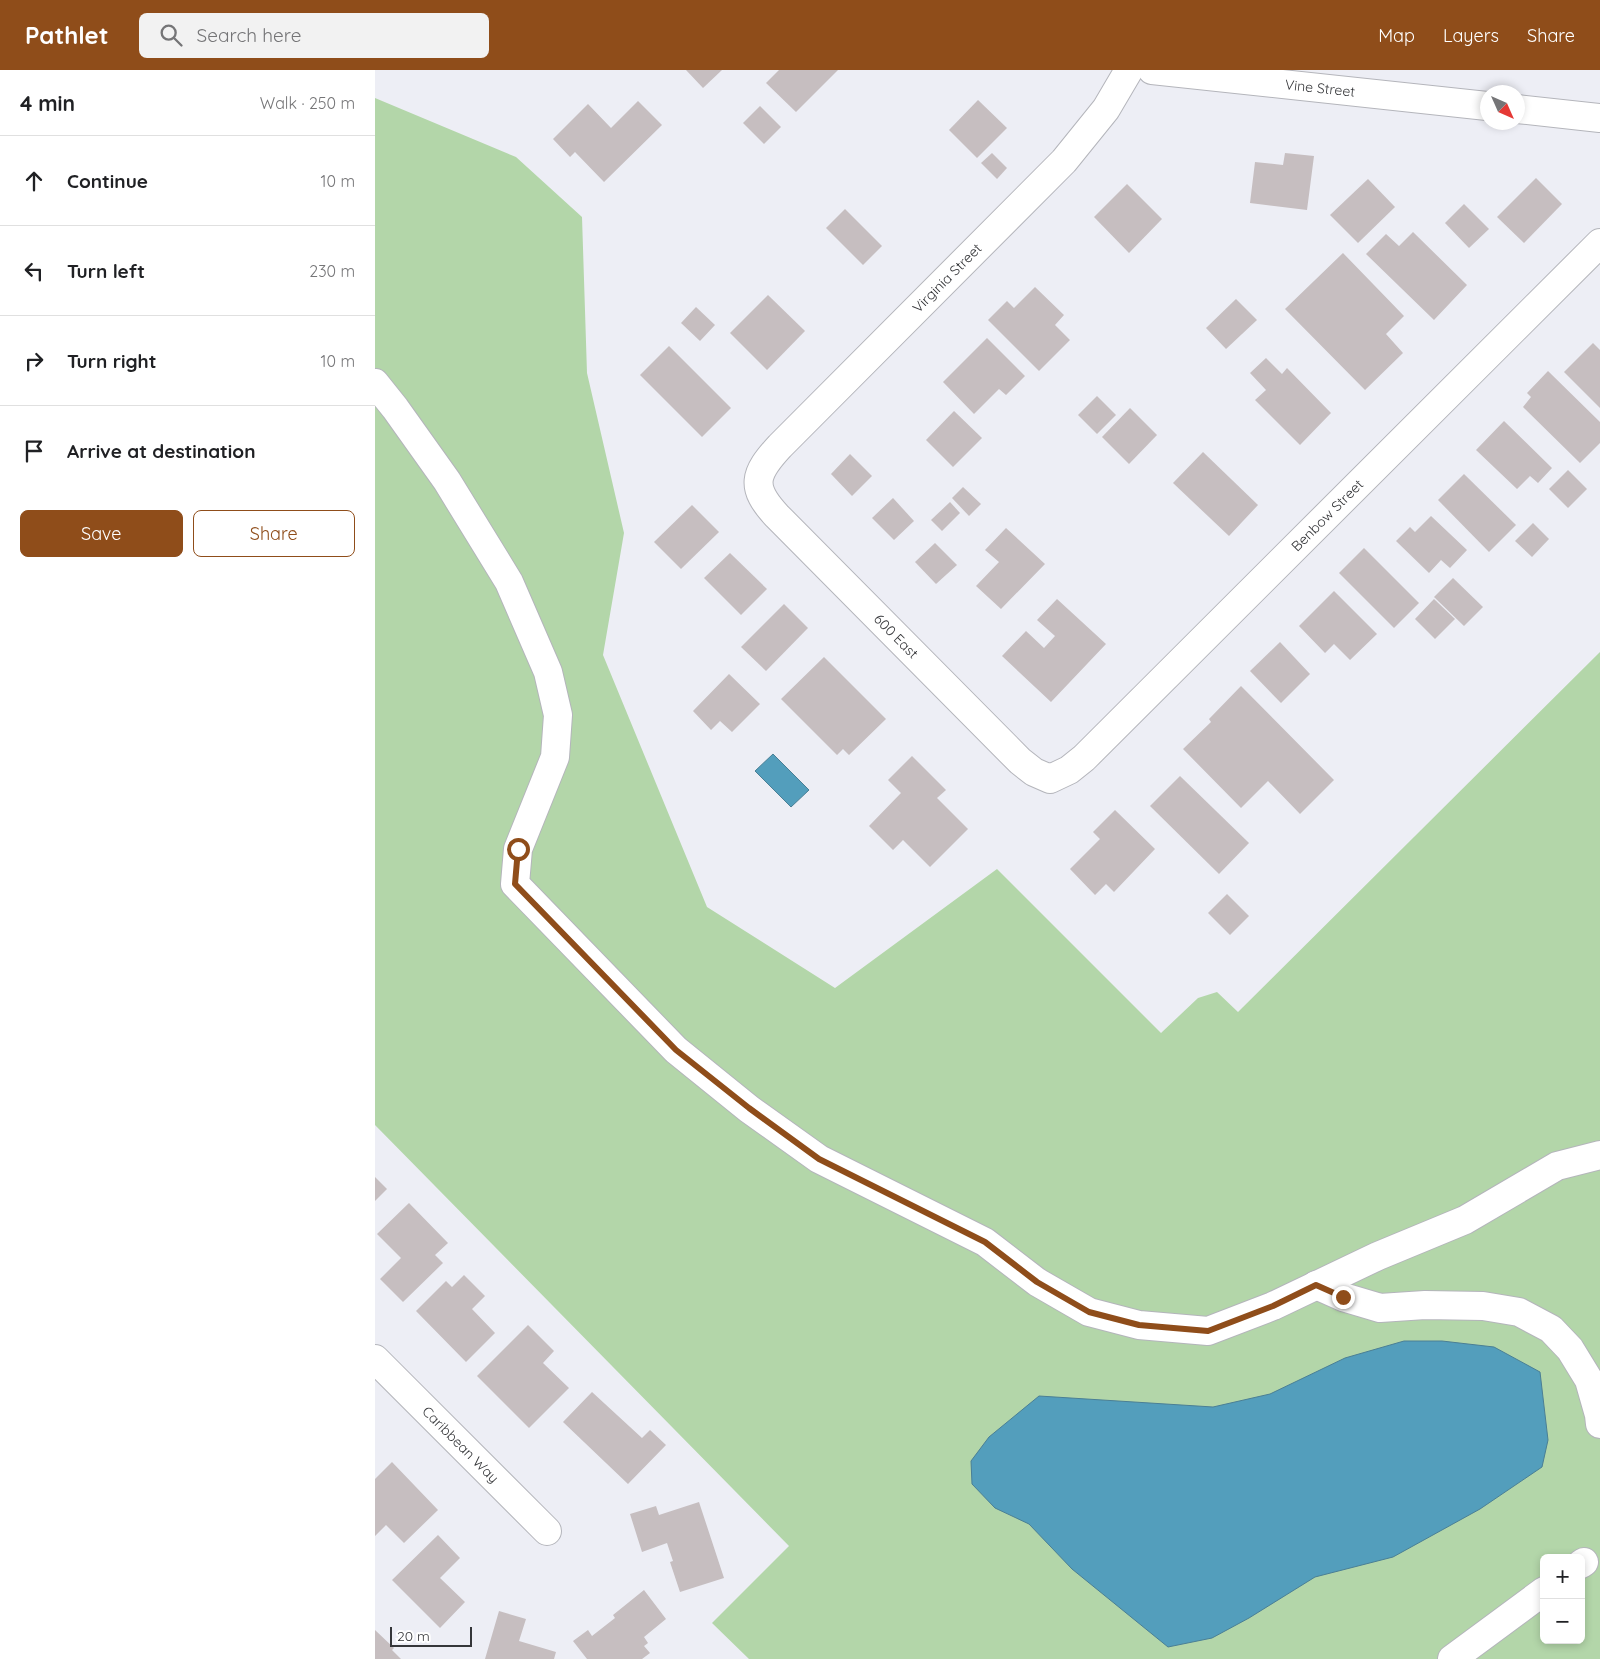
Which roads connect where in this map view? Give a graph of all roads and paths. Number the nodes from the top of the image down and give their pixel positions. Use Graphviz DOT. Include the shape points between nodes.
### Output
graph roads {
  1 [pos="1129,70"];
  2 [pos="1152,70"];
  3 [pos="1480,105"];
  4 [pos="1525,110"];
  5 [pos="1600,118"];
  6 [pos="1600,243"];
  7 [pos="375,383"];
  8 [pos="758,480"];
  9 [pos="1050,779"];
  10 [pos="1600,1155"];
  11 [pos="1316,1285"];
  12 [pos="375,1358"];
  13 [pos="1600,1424"];
  14 [pos="547,1531"];
  15 [pos="1540,1594"];
  16 [pos="1452,1659"];
  1 -- 8 [label="street, Virginia Street" via="1106,109 1064,161 780,446 760,470"];
  2 -- 3 [label="street, Vine Street"];
  4 -- 5 [label="street"];
  6 -- 9 [label="street, Benbow Street" via="1085,758"];
  7 -- 11 [label="street" via="447,480 509,582 548,672 558,716 555,757 518,849 515,884 676,1050 819,1159 985,1242 1037,1282 1089,1312 1139,1325 1208,1331"];
  8 -- 9 [label="street, 600 East" via="764,501 777,516 1020,761"];
  10 -- 11 [label="street" via="1557,1166 1465,1220"];
  11 -- 13 [label="street" via="1380,1308 1483,1306 1519,1312 1551,1329 1570,1349 1589,1380"];
  12 -- 14 [label="street, Caribbean Way"];
  15 -- 16 [label="street"];
}
